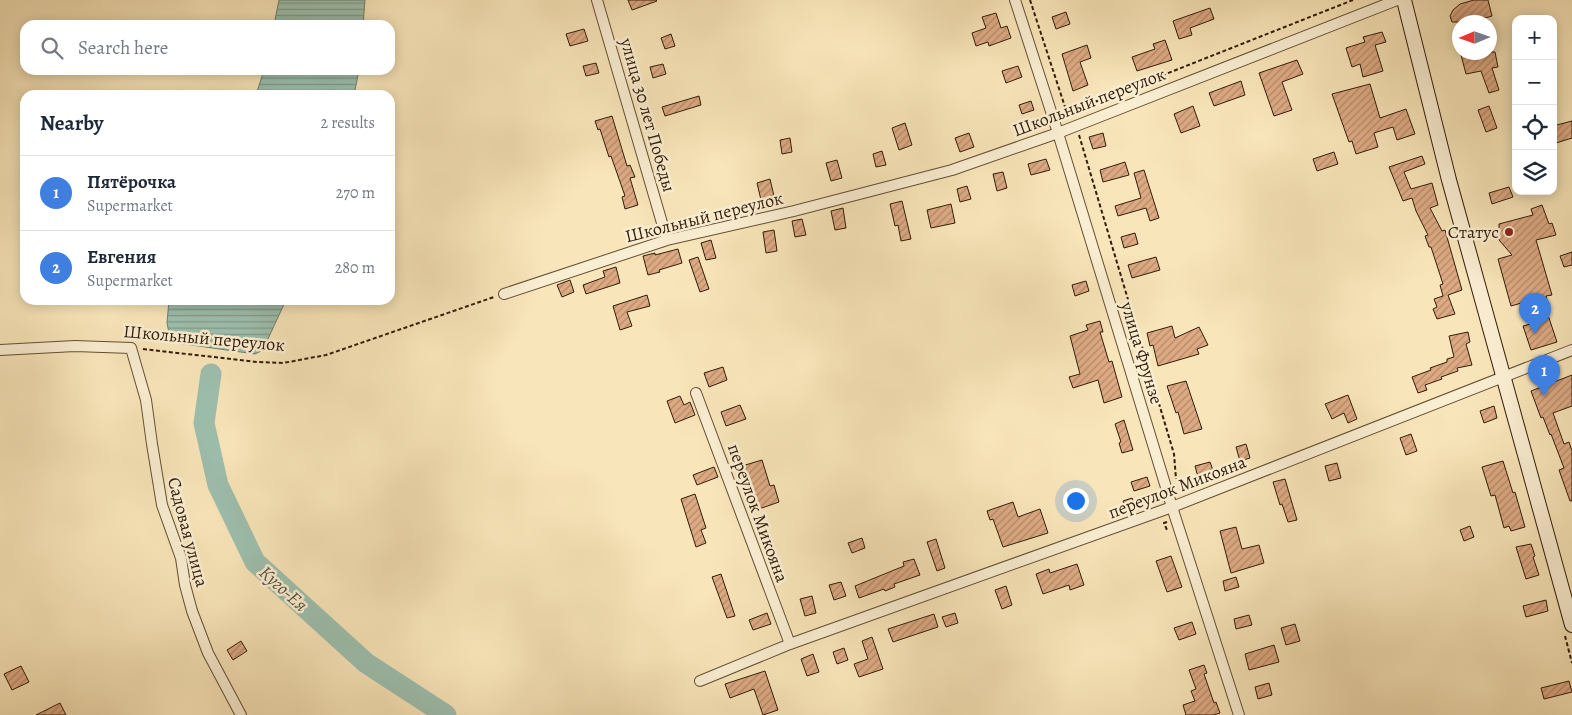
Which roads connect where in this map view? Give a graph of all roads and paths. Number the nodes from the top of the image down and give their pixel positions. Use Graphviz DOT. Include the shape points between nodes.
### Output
graph roads {
  1 [pos="598,0"];
  2 [pos="1015,0"];
  3 [pos="1030,0"];
  4 [pos="1353,0"];
  5 [pos="1397,0"];
  6 [pos="1404,0"];
  7 [pos="1058,133"];
  8 [pos="667,240"];
  9 [pos="504,294"];
  10 [pos="131,348"];
  11 [pos="0,350"];
  12 [pos="1572,350"];
  13 [pos="1505,378"];
  14 [pos="696,393"];
  15 [pos="1172,507"];
  16 [pos="1572,625"];
  17 [pos="790,644"];
  18 [pos="700,680"];
  19 [pos="241,715"];
  20 [pos="1239,715"];
  1 -- 8 [label="street, улица 30 лет Победы"];
  2 -- 7 [label="street, улица Фрунзе"];
  3 -- 4 [label="path" via="1067,114"];
  5 -- 7 [label="street, Школьный переулок"];
  6 -- 13 [label="street" via="1449,180"];
  7 -- 8 [label="street, Школьный переулок" via="952,170"];
  7 -- 15 [label="street, улица Фрунзе"];
  8 -- 9 [label="street, Школьный переулок"];
  9 -- 10 [label="path, Школьный переулок" via="326,355 283,363"];
  10 -- 11 [label="street, Школьный переулок" via="75,346"];
  10 -- 19 [label="street, Садовая улица" via="146,400 162,505 181,558 192,611 208,653"];
  12 -- 13 [label="street, переулок Микояна"];
  13 -- 15 [label="street, переулок Микояна"];
  13 -- 16 [label="street"];
  14 -- 17 [label="street, переулок Микояна"];
  15 -- 17 [label="street, переулок Микояна"];
  15 -- 20 [label="street, улица Фрунзе"];
  17 -- 18 [label="street, переулок Микояна"];
}
